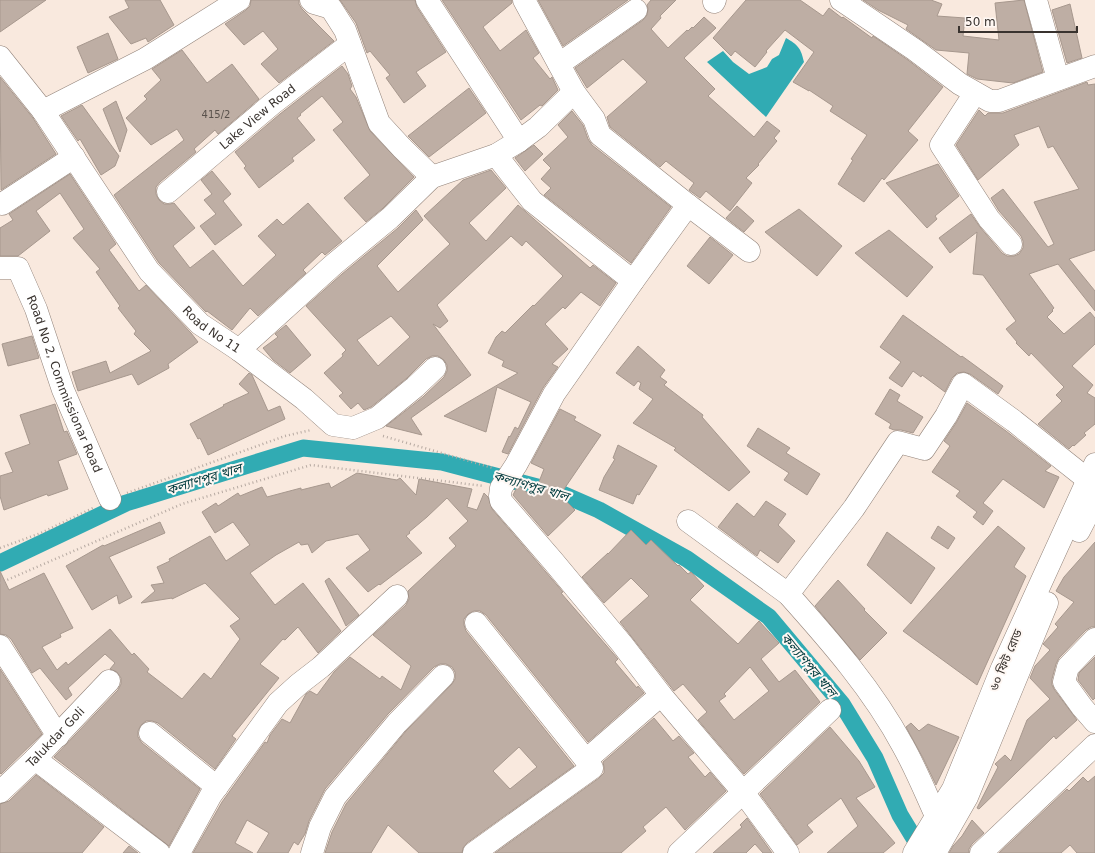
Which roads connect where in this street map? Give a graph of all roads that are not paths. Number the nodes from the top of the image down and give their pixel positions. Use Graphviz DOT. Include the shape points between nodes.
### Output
graph roads {
  1 [pos="239,0"];
  2 [pos="311,0"];
  3 [pos="427,0"];
  4 [pos="841,0"];
  5 [pos="1036,0"];
  6 [pos="527,1"];
  7 [pos="636,10"];
  8 [pos="350,44"];
  9 [pos="0,57"];
  10 [pos="559,64"];
  11 [pos="1095,66"];
  12 [pos="1058,80"];
  13 [pos="574,92"];
  14 [pos="975,93"];
  15 [pos="43,110"];
  16 [pos="519,141"];
  17 [pos="496,155"];
  18 [pos="74,157"];
  19 [pos="432,177"];
  20 [pos="168,192"];
  21 [pos="2,204"];
  22 [pos="688,205"];
  23 [pos="1011,244"];
  24 [pos="749,251"];
  25 [pos="9,268"];
  26 [pos="633,281"];
  27 [pos="239,350"];
  28 [pos="435,368"];
  29 [pos="1093,470"];
  30 [pos="110,500"];
  31 [pos="1095,500"];
  32 [pos="688,522"];
  33 [pos="788,594"];
  34 [pos="397,596"];
  35 [pos="476,623"];
  36 [pos="1095,639"];
  37 [pos="0,646"];
  38 [pos="442,676"];
  39 [pos="109,681"];
  40 [pos="661,695"];
  41 [pos="830,710"];
  42 [pos="1095,722"];
  43 [pos="150,733"];
  44 [pos="58,736"];
  45 [pos="1095,745"];
  46 [pos="35,759"];
  47 [pos="586,760"];
  48 [pos="217,787"];
  49 [pos="0,792"];
  50 [pos="743,792"];
  51 [pos="936,835"];
  52 [pos="159,853"];
  53 [pos="179,853"];
  54 [pos="312,853"];
  55 [pos="474,853"];
  56 [pos="679,853"];
  57 [pos="788,853"];
  58 [pos="914,853"];
  59 [pos="981,853"];
  1 -- 15 [label="street" via="145,59"];
  2 -- 8 [label="street" via="331,8 345,30"];
  3 -- 16 [label="street"];
  4 -- 14 [label="street"];
  5 -- 12 [label="street"];
  6 -- 10 [label="street"];
  7 -- 10 [label="street"];
  8 -- 19 [label="street" via="379,123"];
  8 -- 20 [label="street, Lake View Road" via="272,104"];
  9 -- 15 [label="street, Road No 11"];
  10 -- 13 [label="street"];
  11 -- 12 [label="street"];
  12 -- 14 [label="street" via="999,101 990,101"];
  13 -- 16 [label="street" via="538,127"];
  13 -- 22 [label="street" via="594,119 600,135"];
  14 -- 23 [label="street" via="941,145 989,219"];
  15 -- 18 [label="street, Road No 11"];
  16 -- 17 [label="street"];
  17 -- 19 [label="street"];
  17 -- 26 [label="street" via="532,201"];
  18 -- 21 [label="street"];
  18 -- 27 [label="street, Road No 11" via="149,271 200,324"];
  19 -- 27 [label="street" via="390,218 333,265"];
  22 -- 24 [label="street"];
  22 -- 26 [label="street"];
  25 -- 30 [label="street, Road No 2, Commissionar Road" via="36,309 63,390"];
  26 -- 40 [label="street" via="554,394 500,496 501,501 622,644"];
  27 -- 28 [label="street, Road No 11" via="343,427 377,418"];
  29 -- 33 [label="street" via="1014,421 963,384 924,449 898,442 854,508"];
  29 -- 51 [label="street, ৬০ ফিট রোড" via="1002,668"];
  31 -- 51 [label="street, ৬০ ফিট রোড" via="1066,556 967,797"];
  32 -- 33 [label="street"];
  33 -- 51 [label="street" via="839,651 883,712 904,747"];
  34 -- 48 [label="street" via="278,703"];
  35 -- 47 [label="street"];
  36 -- 42 [label="street" via="1068,667 1064,682"];
  37 -- 44 [label="street"];
  38 -- 54 [label="street" via="397,723 336,797 320,827"];
  39 -- 44 [label="street, Talukdar Goli"];
  40 -- 47 [label="street"];
  40 -- 50 [label="street"];
  41 -- 50 [label="street"];
  43 -- 48 [label="street"];
  44 -- 46 [label="street, Talukdar Goli"];
  45 -- 59 [label="street"];
  46 -- 49 [label="street, Talukdar Goli"];
  46 -- 52 [label="street"];
  47 -- 55 [label="street" via="592,768"];
  48 -- 53 [label="street"];
  50 -- 56 [label="street"];
  50 -- 57 [label="street"];
  51 -- 58 [label="street, ৬০ ফিট রোড"];
}
